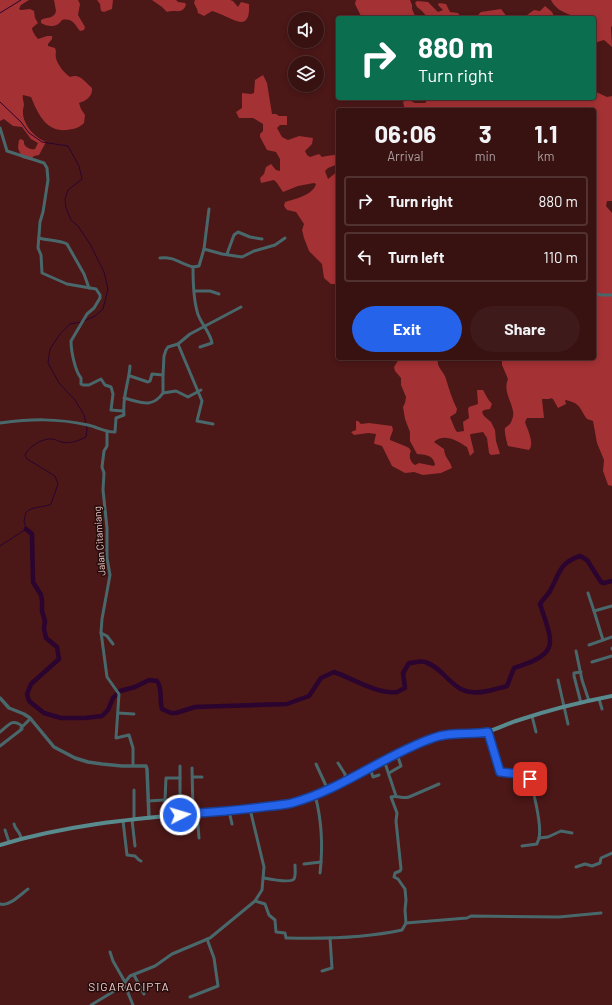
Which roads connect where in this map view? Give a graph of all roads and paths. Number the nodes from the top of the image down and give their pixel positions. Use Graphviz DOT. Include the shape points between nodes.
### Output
graph roads {
  1 [pos="0,128"];
  2 [pos="209,209"];
  3 [pos="39,238"];
  4 [pos="285,238"];
  5 [pos="262,239"];
  6 [pos="204,249"];
  7 [pos="227,254"];
  8 [pos="160,258"];
  9 [pos="194,267"];
  10 [pos="90,288"];
  11 [pos="195,291"];
  12 [pos="219,294"];
  13 [pos="596,294"];
  14 [pos="612,295"];
  15 [pos="241,307"];
  16 [pos="205,327"];
  17 [pos="178,344"];
  18 [pos="200,347"];
  19 [pos="130,366"];
  20 [pos="163,375"];
  21 [pos="130,376"];
  22 [pos="199,391"];
  23 [pos="163,393"];
  24 [pos="124,398"];
  25 [pos="123,411"];
  26 [pos="0,423"];
  27 [pos="213,424"];
  28 [pos="108,431"];
  29 [pos="588,593"];
  30 [pos="612,606"];
  31 [pos="594,611"];
  32 [pos="101,633"];
  33 [pos="612,637"];
  34 [pos="602,640"];
  35 [pos="113,644"];
  36 [pos="589,645"];
  37 [pos="576,651"];
  38 [pos="612,656"];
  39 [pos="592,662"];
  40 [pos="581,672"];
  41 [pos="558,680"];
  42 [pos="611,696"];
  43 [pos="0,698"];
  44 [pos="599,699"];
  45 [pos="589,701"];
  46 [pos="612,702"];
  47 [pos="581,703"];
  48 [pos="564,707"];
  49 [pos="602,709"];
  50 [pos="118,713"];
  51 [pos="134,714"];
  52 [pos="532,716"];
  53 [pos="30,719"];
  54 [pos="568,724"];
  55 [pos="22,726"];
  56 [pos="0,732"];
  57 [pos="488,732"];
  58 [pos="536,732"];
  59 [pos="0,746"];
  60 [pos="396,754"];
  61 [pos="384,760"];
  62 [pos="338,763"];
  63 [pos="316,764"];
  64 [pos="133,765"];
  65 [pos="180,766"];
  66 [pos="192,768"];
  67 [pos="370,768"];
  68 [pos="389,773"];
  69 [pos="379,775"];
  70 [pos="193,777"];
  71 [pos="180,778"];
  72 [pos="202,778"];
  73 [pos="345,781"];
  74 [pos="439,784"];
  75 [pos="134,790"];
  76 [pos="328,790"];
  77 [pos="315,795"];
  78 [pos="396,796"];
  79 [pos="180,799"];
  80 [pos="165,800"];
  81 [pos="148,801"];
  82 [pos="250,809"];
  83 [pos="229,811"];
  84 [pos="195,814"];
  85 [pos="180,815"];
  86 [pos="149,818"];
  87 [pos="133,820"];
  88 [pos="123,821"];
  89 [pos="14,824"];
  90 [pos="232,824"];
  91 [pos="534,828"];
  92 [pos="539,828"];
  93 [pos="6,830"];
  94 [pos="572,833"];
  95 [pos="199,838"];
  96 [pos="539,838"];
  97 [pos="21,840"];
  98 [pos="9,842"];
  99 [pos="0,845"];
  100 [pos="135,846"];
  101 [pos="522,846"];
  102 [pos="612,853"];
  103 [pos="141,861"];
  104 [pos="321,862"];
  105 [pos="304,864"];
  106 [pos="295,866"];
  107 [pos="576,867"];
  108 [pos="320,873"];
  109 [pos="264,878"];
  110 [pos="28,889"];
  111 [pos="255,901"];
  112 [pos="0,904"];
  113 [pos="601,913"];
  114 [pos="406,924"];
  115 [pos="330,938"];
  116 [pos="207,939"];
  117 [pos="110,952"];
  118 [pos="322,971"];
  119 [pos="134,975"];
  120 [pos="124,983"];
  121 [pos="144,994"];
  122 [pos="190,997"];
  123 [pos="91,1005"];
  124 [pos="133,1005"];
  1 -- 3 [label="street" via="7,151 44,164 47,168 48,180"];
  2 -- 6 [label="street"];
  3 -- 10 [label="street" via="65,242"];
  3 -- 10 [label="street" via="38,248 43,274 67,284"];
  4 -- 7 [label="street" via="275,246 244,256"];
  5 -- 7 [label="street" via="238,232 234,235"];
  6 -- 7 [label="street"];
  6 -- 9 [label="street" via="199,266"];
  8 -- 9 [label="street" via="175,259"];
  9 -- 11 [label="street"];
  10 -- 25 [label="street" via="97,290 100,298 71,341 74,359 82,385 89,385 101,379 111,387 111,410"];
  11 -- 12 [label="street"];
  11 -- 16 [label="street" via="197,312"];
  13 -- 14 [label="street"];
  15 -- 16 [label="street"];
  16 -- 17 [label="street" via="190,334"];
  16 -- 18 [label="street" via="212,343"];
  17 -- 20 [label="street" via="166,350"];
  17 -- 22 [label="street"];
  19 -- 21 [label="street"];
  20 -- 21 [label="street" via="152,374 148,382"];
  20 -- 23 [label="street"];
  21 -- 24 [label="street"];
  22 -- 23 [label="street" via="188,397 176,391"];
  22 -- 27 [label="street" via="202,404 197,421"];
  23 -- 24 [label="street" via="148,403"];
  24 -- 25 [label="street"];
  25 -- 28 [label="street" via="123,416 116,418 115,432"];
  26 -- 28 [label="street" via="49,419"];
  28 -- 32 [label="street, Jalan Citamiang" via="102,467 110,575"];
  29 -- 31 [label="street"];
  30 -- 31 [label="street"];
  31 -- 34 [label="street"];
  32 -- 35 [label="street"];
  32 -- 50 [label="street, Jalan Citamiang" via="106,675 118,692"];
  33 -- 34 [label="street"];
  34 -- 36 [label="street"];
  37 -- 40 [label="street"];
  38 -- 39 [label="street"];
  40 -- 45 [label="street"];
  40 -- 47 [label="street" via="574,676"];
  41 -- 48 [label="street"];
  42 -- 44 [label="main road"];
  42 -- 46 [label="street"];
  43 -- 53 [label="street" via="9,708"];
  44 -- 45 [label="main road"];
  44 -- 49 [label="street"];
  45 -- 47 [label="main road"];
  47 -- 48 [label="main road"];
  48 -- 52 [label="main road"];
  48 -- 54 [label="street"];
  50 -- 51 [label="street"];
  50 -- 64 [label="street" via="116,738 130,735"];
  52 -- 57 [label="main road"];
  52 -- 58 [label="street"];
  53 -- 55 [label="street"];
  53 -- 64 [label="street" via="54,746 75,758 102,764"];
  55 -- 56 [label="street" via="14,722"];
  55 -- 59 [label="street" via="22,729"];
  57 -- 60 [label="main road" via="435,737"];
  57 -- 92 [label="street" via="500,772 527,775 530,779"];
  60 -- 61 [label="main road"];
  60 -- 68 [label="street" via="401,766"];
  61 -- 67 [label="main road"];
  61 -- 68 [label="street"];
  62 -- 73 [label="street" via="345,774"];
  63 -- 76 [label="street"];
  64 -- 81 [label="street" via="144,765 147,768"];
  65 -- 71 [label="street"];
  66 -- 70 [label="street"];
  67 -- 69 [label="street" via="373,777"];
  67 -- 73 [label="main road"];
  68 -- 78 [label="street"];
  70 -- 72 [label="street"];
  70 -- 84 [label="street"];
  71 -- 79 [label="street"];
  71 -- 80 [label="street" via="166,779"];
  73 -- 76 [label="main road"];
  74 -- 78 [label="street" via="404,799"];
  75 -- 87 [label="street"];
  76 -- 77 [label="main road"];
  77 -- 82 [label="main road" via="283,805"];
  77 -- 104 [label="street" via="320,816"];
  78 -- 114 [label="street" via="391,797 397,814 401,870 395,873 394,877 398,878 405,889"];
  79 -- 80 [label="street"];
  79 -- 85 [label="street"];
  80 -- 81 [label="street"];
  81 -- 86 [label="street"];
  82 -- 83 [label="main road"];
  82 -- 109 [label="street" via="264,867"];
  83 -- 84 [label="main road"];
  83 -- 90 [label="street"];
  84 -- 85 [label="main road"];
  84 -- 95 [label="street"];
  85 -- 86 [label="main road"];
  86 -- 87 [label="main road"];
  87 -- 88 [label="main road"];
  87 -- 100 [label="street"];
  88 -- 97 [label="main road" via="79,827"];
  88 -- 103 [label="street" via="127,855 135,856"];
  89 -- 97 [label="street" via="21,834"];
  91 -- 92 [label="street"];
  92 -- 96 [label="street"];
  93 -- 98 [label="street"];
  94 -- 96 [label="street" via="561,831"];
  96 -- 101 [label="street" via="537,844"];
  97 -- 98 [label="main road"];
  98 -- 99 [label="main road"];
  102 -- 107 [label="street" via="601,858 600,863"];
  104 -- 105 [label="street"];
  104 -- 108 [label="street"];
  106 -- 109 [label="street" via="294,879 291,881"];
  109 -- 111 [label="street" via="262,890"];
  110 -- 112 [label="street" via="8,904"];
  111 -- 115 [label="street" via="265,904 269,915 275,920 276,932 285,932 287,938"];
  111 -- 116 [label="street"];
  113 -- 114 [label="street" via="555,917 470,916"];
  114 -- 115 [label="street" via="402,930 376,935"];
  115 -- 118 [label="street" via="332,969"];
  116 -- 119 [label="street" via="172,954 155,966"];
  116 -- 122 [label="street" via="214,958 218,986"];
  117 -- 120 [label="street"];
  119 -- 120 [label="street"];
  119 -- 121 [label="street"];
  120 -- 123 [label="street"];
  120 -- 124 [label="street"];
}
